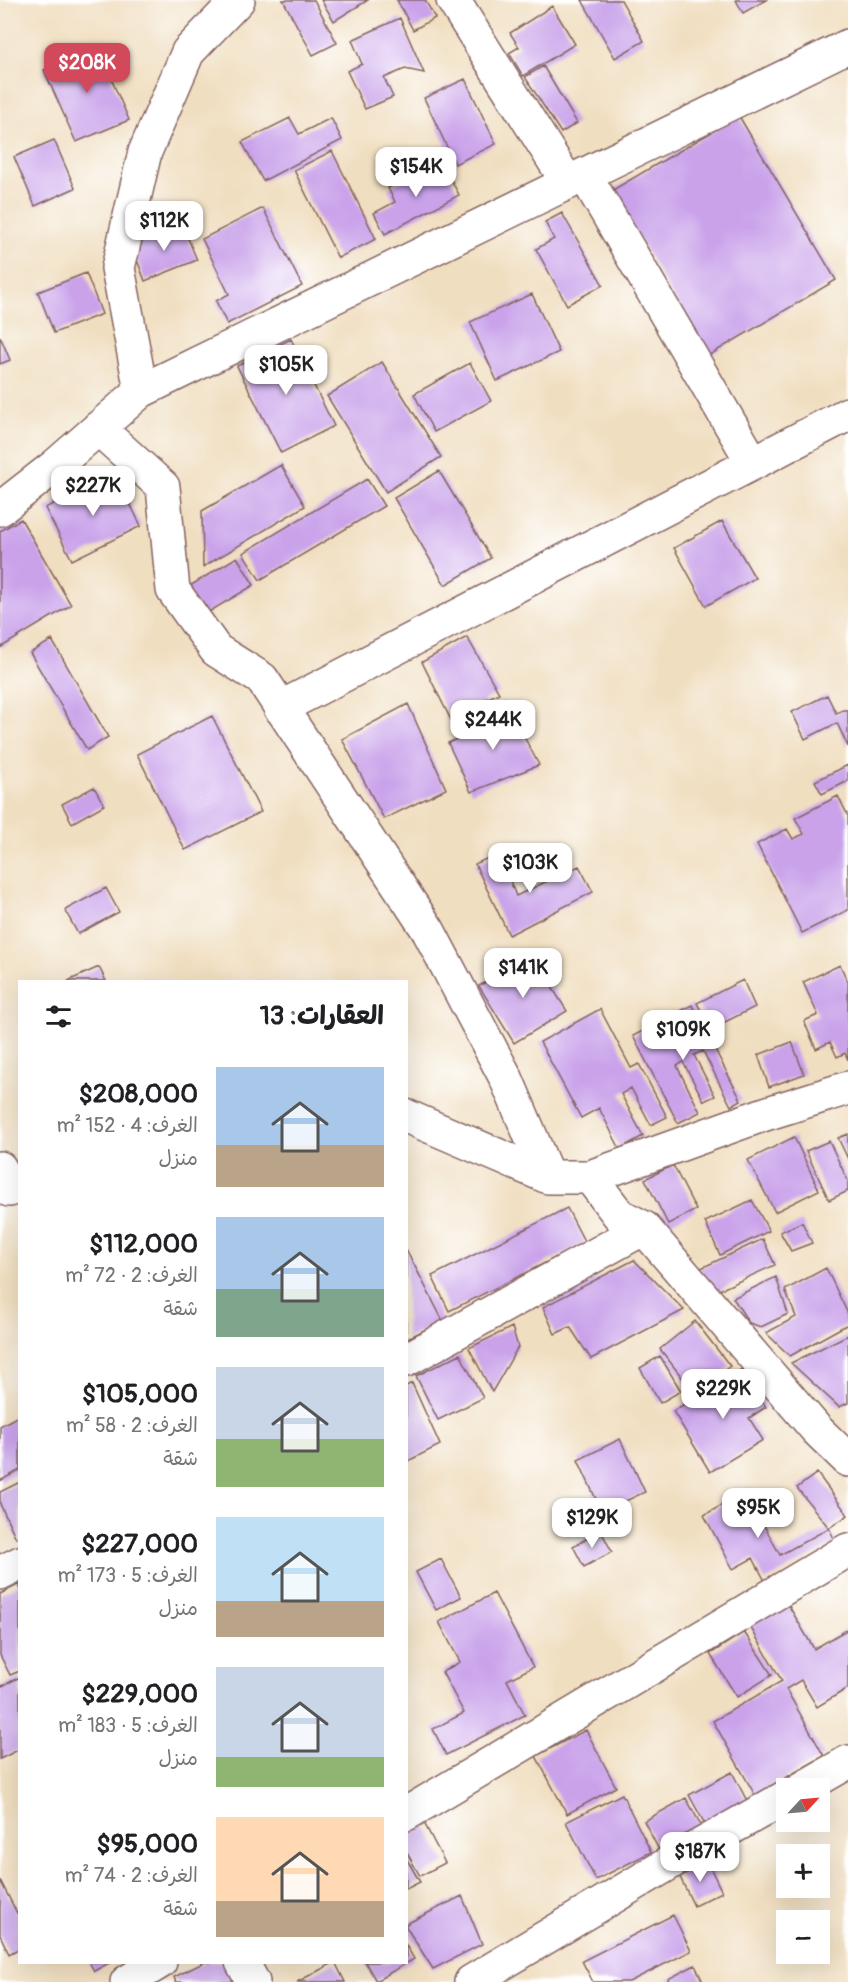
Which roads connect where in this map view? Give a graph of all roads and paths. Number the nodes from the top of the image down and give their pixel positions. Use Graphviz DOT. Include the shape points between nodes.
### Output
graph roads {
  1 [pos="238,0"];
  2 [pos="453,0"];
  3 [pos="848,46"];
  4 [pos="577,179"];
  5 [pos="141,391"];
  6 [pos="848,414"];
  7 [pos="98,428"];
  8 [pos="753,463"];
  9 [pos="0,509"];
  10 [pos="280,708"];
  11 [pos="848,1088"];
  12 [pos="408,1117"];
  13 [pos="0,1168"];
  14 [pos="548,1177"];
  15 [pos="590,1177"];
  16 [pos="18,1186"];
  17 [pos="644,1228"];
  18 [pos="408,1359"];
  19 [pos="848,1460"];
  20 [pos="848,1550"];
  21 [pos="18,1564"];
  22 [pos="0,1573"];
  23 [pos="848,1762"];
  24 [pos="820,1778"];
  25 [pos="776,1803"];
  26 [pos="408,1813"];
  27 [pos="157,1964"];
  28 [pos="243,1964"];
  29 [pos="127,1982"];
  30 [pos="253,1982"];
  31 [pos="471,1982"];
  1 -- 5 [label="street" via="188,52 145,152 118,268"];
  2 -- 4 [label="street"];
  3 -- 4 [label="street"];
  4 -- 5 [label="street"];
  4 -- 8 [label="street"];
  5 -- 7 [label="street"];
  6 -- 8 [label="street"];
  7 -- 9 [label="street"];
  7 -- 10 [label="street" via="163,487 173,591 216,650 262,679"];
  8 -- 10 [label="street"];
  10 -- 14 [label="street" via="428,930 506,1078"];
  11 -- 15 [label="street"];
  12 -- 14 [label="street"];
  13 -- 16 [label="street" via="9,1190"];
  14 -- 15 [label="street"];
  15 -- 17 [label="street" via="619,1215"];
  17 -- 18 [label="street"];
  17 -- 19 [label="street" via="817,1430"];
  20 -- 26 [label="street"];
  21 -- 22 [label="street"];
  23 -- 24 [label="street"];
  25 -- 31 [label="street"];
  27 -- 29 [label="street"];
  28 -- 30 [label="street"];
}
